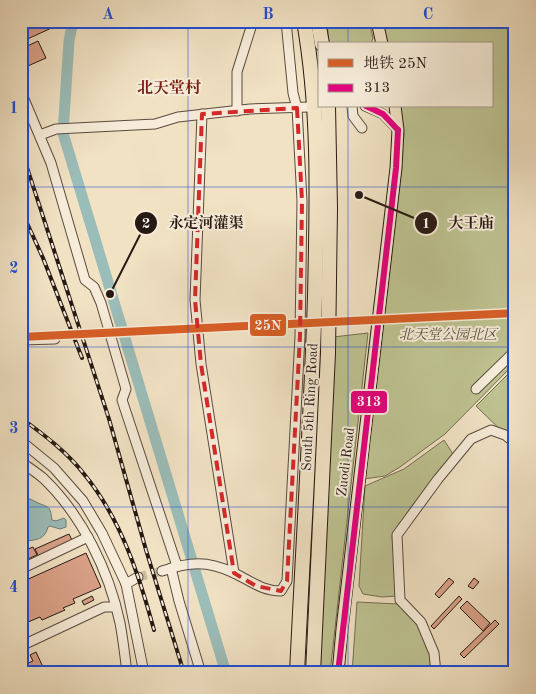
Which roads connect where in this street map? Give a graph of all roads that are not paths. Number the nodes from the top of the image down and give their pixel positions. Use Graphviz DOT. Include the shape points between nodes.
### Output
graph roads {
  1 [pos="253,21"];
  2 [pos="286,21"];
  3 [pos="304,21"];
  4 [pos="318,21"];
  5 [pos="377,21"];
  6 [pos="322,42"];
  7 [pos="382,42"];
  8 [pos="21,92"];
  9 [pos="297,108"];
  10 [pos="309,108"];
  11 [pos="328,108"];
  12 [pos="352,108"];
  13 [pos="370,108"];
  14 [pos="395,108"];
  15 [pos="238,111"];
  16 [pos="202,114"];
  17 [pos="362,128"];
  18 [pos="398,130"];
  19 [pos="40,135"];
  20 [pos="55,339"];
  21 [pos="21,340"];
  22 [pos="515,350"];
  23 [pos="476,389"];
  24 [pos="21,441"];
  25 [pos="515,443"];
  26 [pos="22,464"];
  27 [pos="88,537"];
  28 [pos="172,568"];
  29 [pos="21,569"];
  30 [pos="234,573"];
  31 [pos="138,577"];
  32 [pos="126,584"];
  33 [pos="115,607"];
  34 [pos="133,621"];
  35 [pos="120,623"];
  36 [pos="21,646"];
  37 [pos="127,673"];
  38 [pos="144,673"];
  39 [pos="201,673"];
  40 [pos="297,673"];
  41 [pos="313,673"];
  42 [pos="338,673"];
  43 [pos="436,673"];
  1 -- 15 [label="street" via="238,72"];
  2 -- 9 [label="street"];
  3 -- 40 [label="highway, South 5th Ring Road" via="311,58 317,208"];
  4 -- 6 [label="highway"];
  5 -- 7 [label="main road"];
  8 -- 19 [label="street"];
  9 -- 10 [label="street"];
  9 -- 15 [label="street"];
  9 -- 30 [label="street" via="302,201 300,336 287,581 281,591 271,591"];
  11 -- 41 [label="highway, South 5th Ring Road" via="328,353"];
  12 -- 17 [label="street" via="352,116"];
  13 -- 18 [label="street" via="383,114"];
  14 -- 18 [label="main road, Zuodi Road"];
  15 -- 16 [label="street"];
  16 -- 19 [label="street" via="155,124 56,129"];
  16 -- 30 [label="street" via="195,300 201,364"];
  18 -- 42 [label="main road, Zuodi Road"];
  19 -- 28 [label="street" via="85,280 94,287 101,304 126,389 122,400"];
  20 -- 21 [label="street"];
  22 -- 23 [label="street"];
  24 -- 32 [label="street" via="54,468 83,501"];
  25 -- 43 [label="street" via="506,435 491,430 471,439 397,535 400,600 420,622 434,653"];
  26 -- 27 [label="street" via="43,478"];
  27 -- 29 [label="street"];
  27 -- 33 [label="street"];
  28 -- 30 [label="street" via="203,563"];
  28 -- 39 [label="street"];
  31 -- 32 [label="street"];
  32 -- 34 [label="street"];
  33 -- 35 [label="street"];
  33 -- 36 [label="street" via="104,607"];
  34 -- 35 [label="street"];
  34 -- 38 [label="street"];
  35 -- 37 [label="street"];
}
